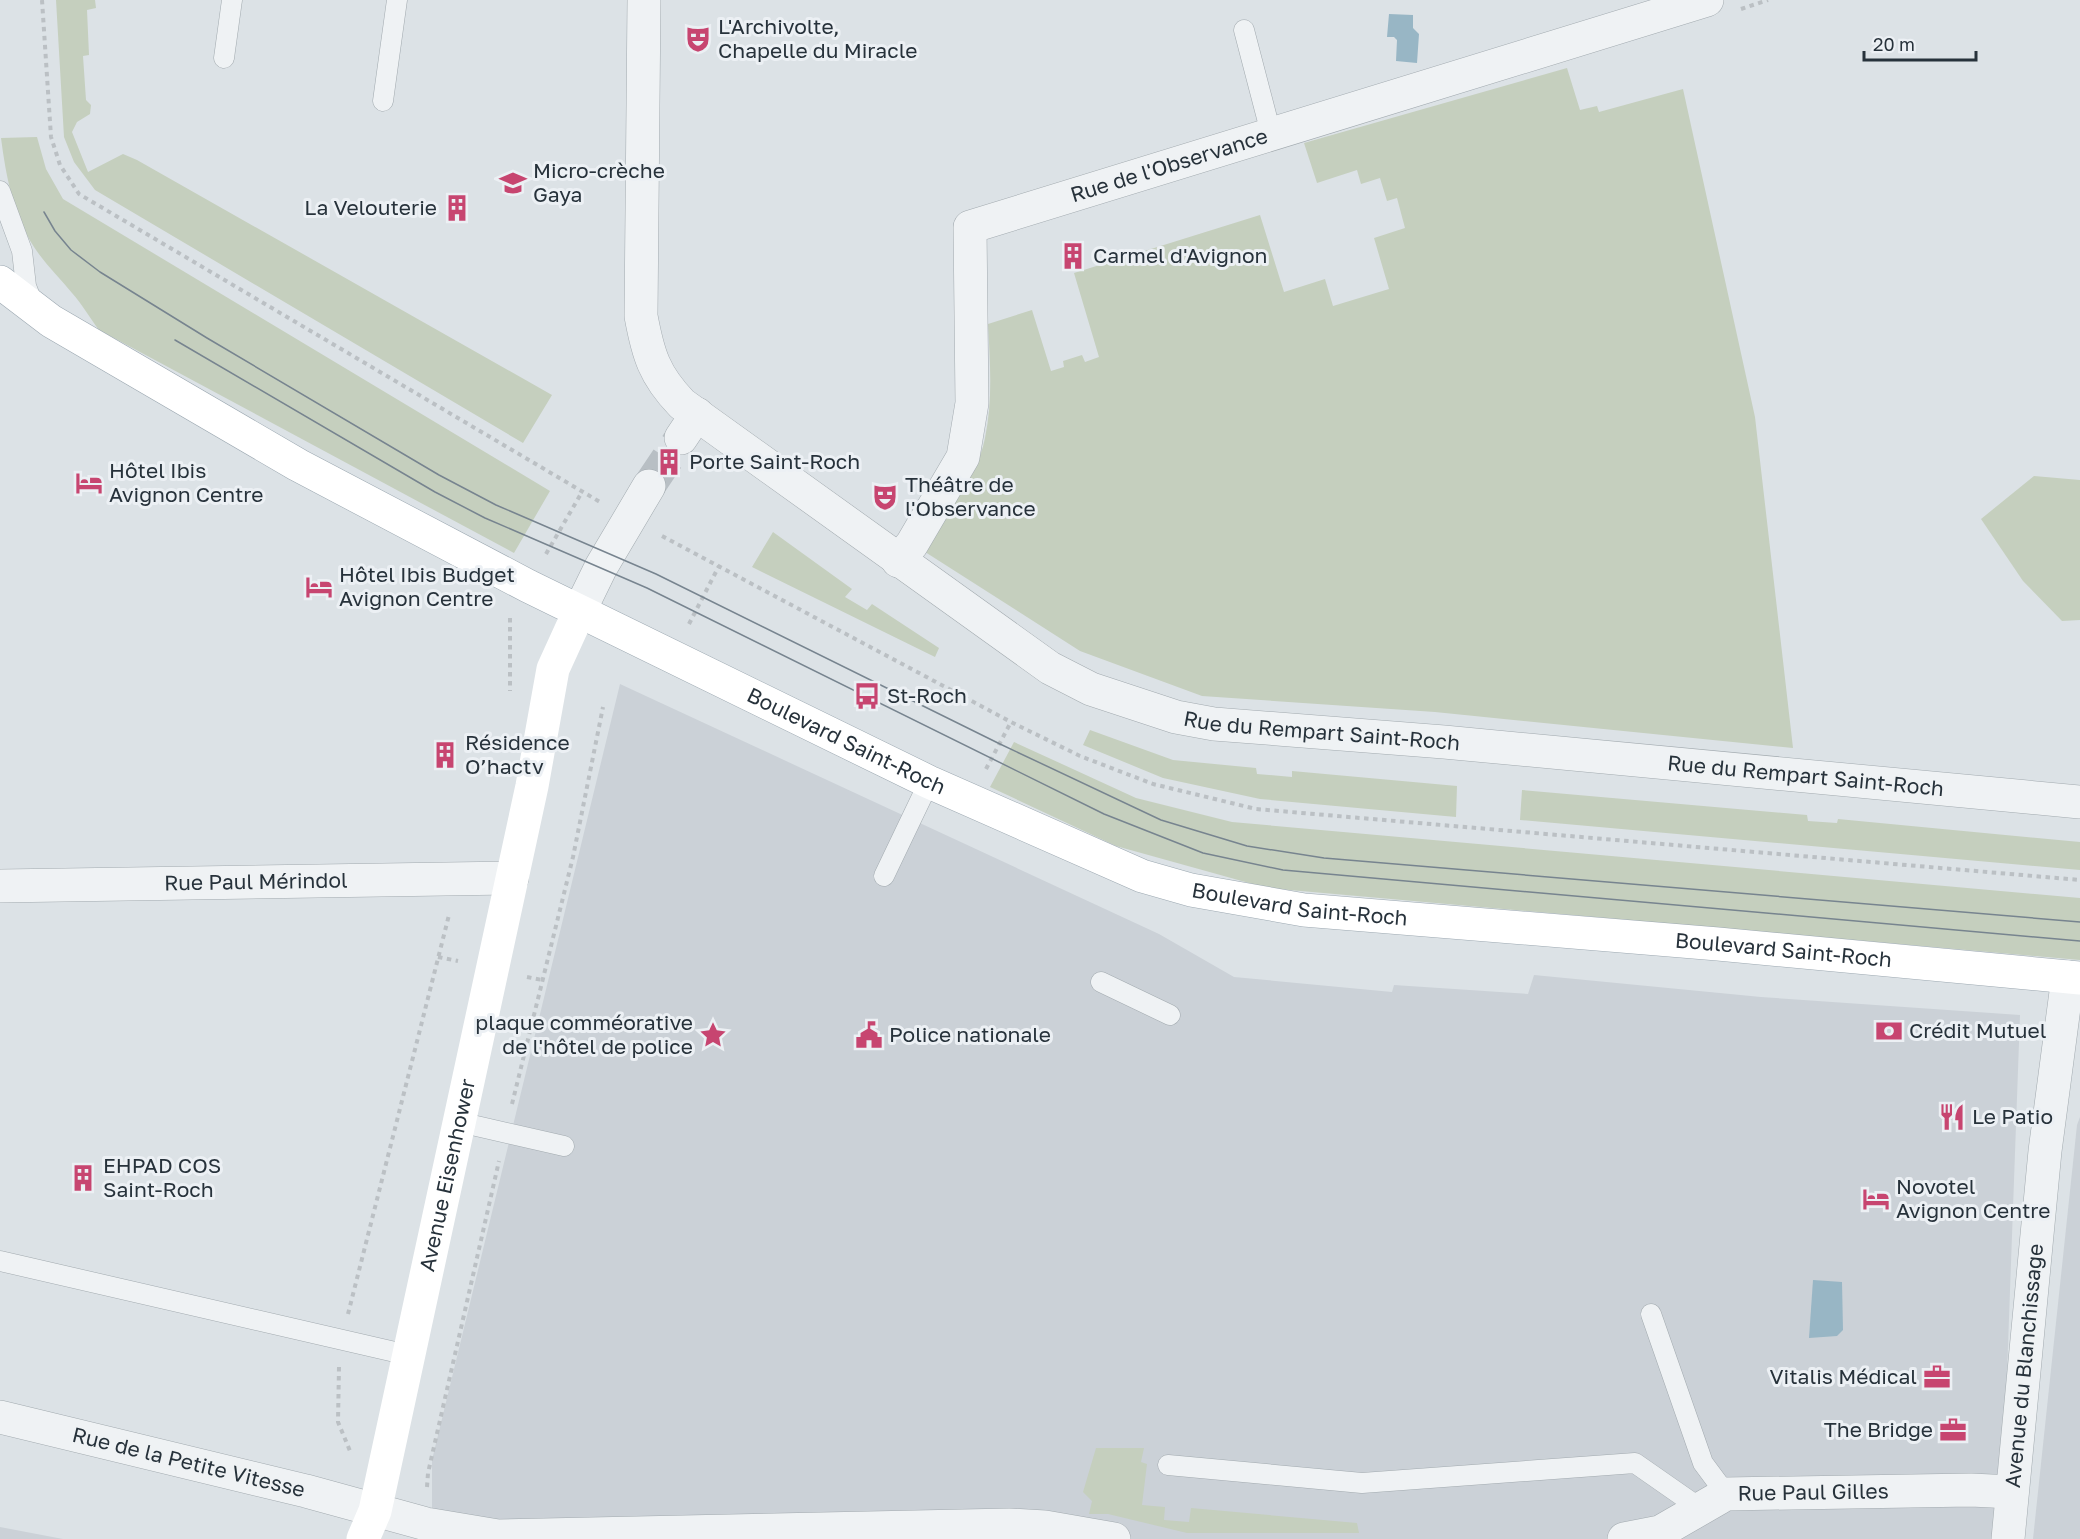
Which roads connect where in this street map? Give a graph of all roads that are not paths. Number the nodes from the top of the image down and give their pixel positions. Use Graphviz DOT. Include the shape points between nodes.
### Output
graph roads {
  1 [pos="232,0"];
  2 [pos="397,0"];
  3 [pos="644,0"];
  4 [pos="1721,5"];
  5 [pos="1244,30"];
  6 [pos="224,58"];
  7 [pos="383,100"];
  8 [pos="1275,133"];
  9 [pos="0,190"];
  10 [pos="0,282"];
  11 [pos="37,312"];
  12 [pos="649,486"];
  13 [pos="898,561"];
  14 [pos="579,612"];
  15 [pos="929,782"];
  16 [pos="2080,802"];
  17 [pos="884,876"];
  18 [pos="512,878"];
  19 [pos="0,886"];
  20 [pos="2074,978"];
  21 [pos="1101,982"];
  22 [pos="1170,1015"];
  23 [pos="459,1122"];
  24 [pos="564,1146"];
  25 [pos="0,1261"];
  26 [pos="1651,1314"];
  27 [pos="408,1355"];
  28 [pos="0,1417"];
  29 [pos="1168,1465"];
  30 [pos="2012,1492"];
  31 [pos="1714,1501"];
  32 [pos="372,1530"];
  33 [pos="1114,1539"];
  34 [pos="1624,1539"];
  35 [pos="2008,1539"];
  1 -- 6 [label="lane"];
  2 -- 7 [label="lane"];
  3 -- 13 [label="street, Rue du Rempart Saint-Roch" via="641,316 648,355 689,426"];
  4 -- 8 [label="street, Rue de l'Observance"];
  5 -- 8 [label="lane" via="1268,122"];
  8 -- 13 [label="street, Rue de l'Observance" via="970,227 972,403 963,457"];
  9 -- 11 [label="lane" via="22,252 26,286"];
  10 -- 11 [label="main road, Boulevard Saint-Roch"];
  11 -- 14 [label="main road, Boulevard Saint-Roch" via="298,465"];
  12 -- 14 [label="street"];
  13 -- 16 [label="street, Rue du Rempart Saint-Roch" via="1050,668 1091,689 1176,717 1214,724"];
  14 -- 15 [label="main road, Boulevard Saint-Roch"];
  14 -- 18 [label="main road, Avenue Eisenhower" via="553,669"];
  15 -- 17 [label="lane"];
  15 -- 20 [label="main road, Boulevard Saint-Roch" via="1142,876 1247,901 1304,910"];
  18 -- 19 [label="street, Rue Paul Mérindol"];
  18 -- 23 [label="main road, Avenue Eisenhower"];
  20 -- 30 [label="street, Avenue du Blanchissage"];
  21 -- 22 [label="lane"];
  23 -- 24 [label="lane"];
  23 -- 27 [label="main road, Avenue Eisenhower"];
  25 -- 27 [label="lane"];
  26 -- 31 [label="lane"];
  27 -- 32 [label="main road, Avenue Eisenhower"];
  28 -- 32 [label="street, Rue de la Petite Vitesse" via="337,1500"];
  29 -- 31 [label="lane" via="1362,1483 1635,1463"];
  30 -- 31 [label="street, Rue Paul Gilles" via="1971,1490"];
  30 -- 35 [label="street, Avenue du Blanchissage"];
  31 -- 34 [label="street, Rue Paul Gilles" via="1660,1532"];
  32 -- 33 [label="street" via="426,1524 498,1536 965,1525 1045,1527"];
}
